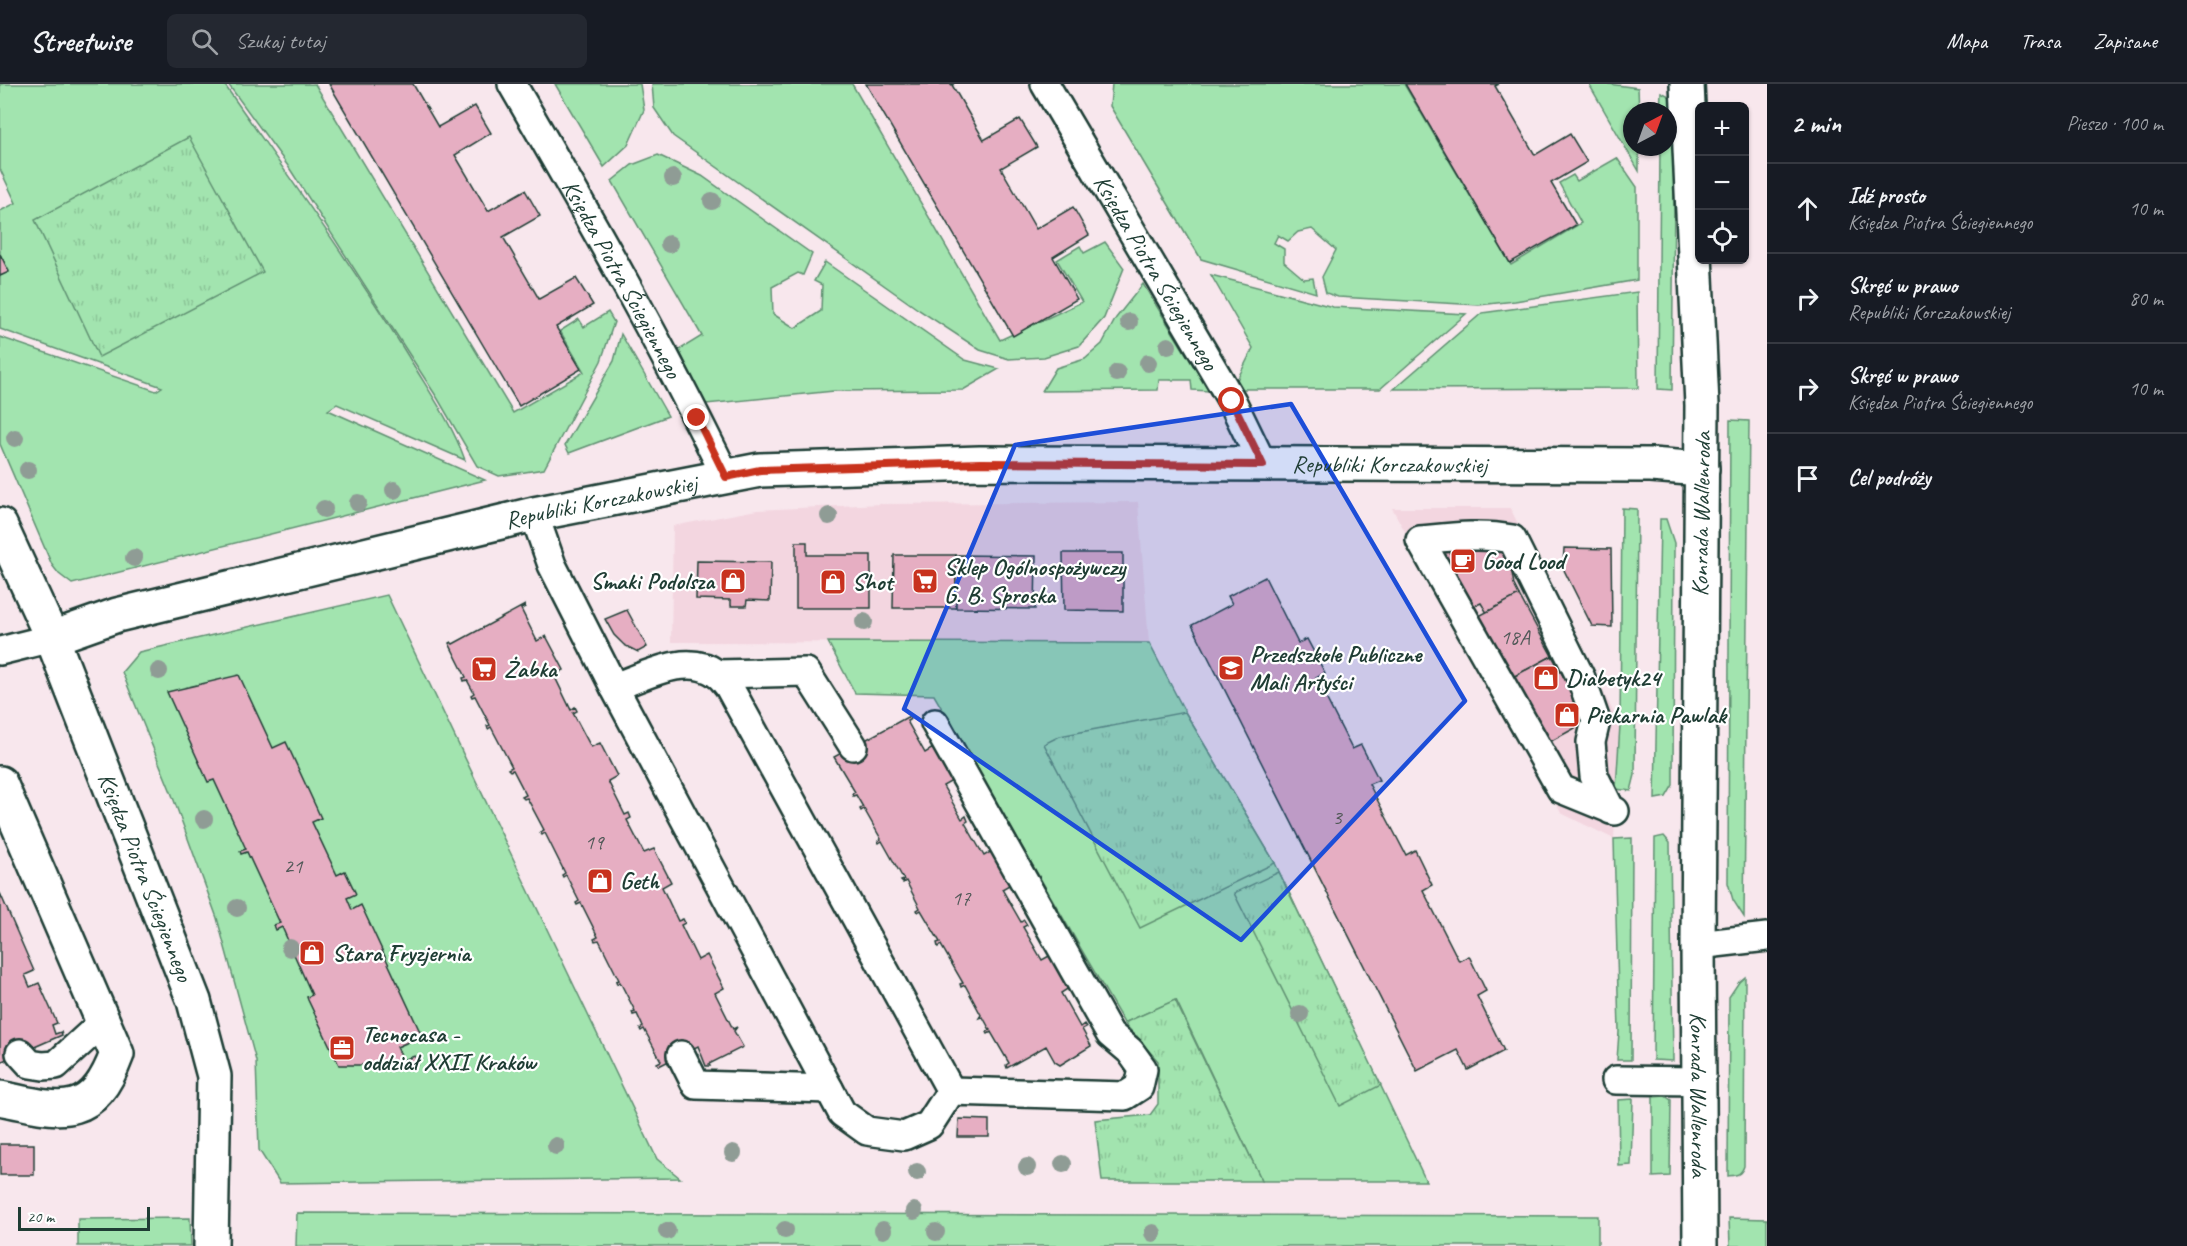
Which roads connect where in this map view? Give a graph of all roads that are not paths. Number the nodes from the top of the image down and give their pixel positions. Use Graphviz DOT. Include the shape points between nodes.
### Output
graph roads {
  1 [pos="512,84"];
  2 [pos="1045,84"];
  3 [pos="1687,84"];
  4 [pos="1263,465"];
  5 [pos="1702,469"];
  6 [pos="726,477"];
  7 [pos="534,513"];
  8 [pos="0,525"];
  9 [pos="52,638"];
  10 [pos="0,651"];
  11 [pos="717,674"];
  12 [pos="614,687"];
  13 [pos="935,723"];
  14 [pos="853,746"];
  15 [pos="0,783"];
  16 [pos="1613,811"];
  17 [pos="1767,937"];
  18 [pos="1698,945"];
  19 [pos="102,1023"];
  20 [pos="20,1053"];
  21 [pos="681,1055"];
  22 [pos="1616,1080"];
  23 [pos="1699,1081"];
  24 [pos="829,1089"];
  25 [pos="951,1091"];
  26 [pos="0,1098"];
  27 [pos="211,1246"];
  28 [pos="1700,1246"];
  1 -- 6 [label="lane, Księdza Piotra Ściegiennego"];
  2 -- 4 [label="lane, Księdza Piotra Ściegiennego" via="1232,401"];
  3 -- 5 [label="street, Konrada Wallenroda"];
  4 -- 5 [label="street, Republiki Korczakowskiej" via="1651,465"];
  4 -- 6 [label="street, Republiki Korczakowskiej" via="980,463 760,470"];
  5 -- 18 [label="street, Konrada Wallenroda"];
  6 -- 7 [label="street, Republiki Korczakowskiej"];
  7 -- 9 [label="street, Republiki Korczakowskiej" via="117,615"];
  7 -- 12 [label="lane" via="552,565"];
  8 -- 9 [label="street, Księdza Piotra Ściegiennego"];
  9 -- 10 [label="lane"];
  9 -- 27 [label="street, Księdza Piotra Ściegiennego" via="194,1001 214,1076"];
  11 -- 12 [label="lane" via="688,664"];
  11 -- 14 [label="lane" via="806,672"];
  11 -- 25 [label="lane" via="729,687"];
  12 -- 24 [label="lane"];
  13 -- 25 [label="lane" via="1110,1034 1131,1051 1143,1069 1139,1087 1125,1096"];
  15 -- 19 [label="street"];
  16 -- 16 [label="lane" via="1561,789 1420,540 1456,536 1512,539 1581,678 1596,722 1591,742 1594,776"];
  17 -- 18 [label="lane"];
  18 -- 23 [label="street, Konrada Wallenroda"];
  19 -- 20 [label="lane" via="56,1065 30,1064"];
  19 -- 26 [label="street" via="117,1054 101,1088 88,1101 75,1107 60,1107"];
  21 -- 24 [label="lane" via="696,1085"];
  22 -- 23 [label="lane"];
  23 -- 28 [label="street, Konrada Wallenroda"];
  24 -- 25 [label="lane" via="842,1113 867,1131 904,1136 929,1125"];
}
